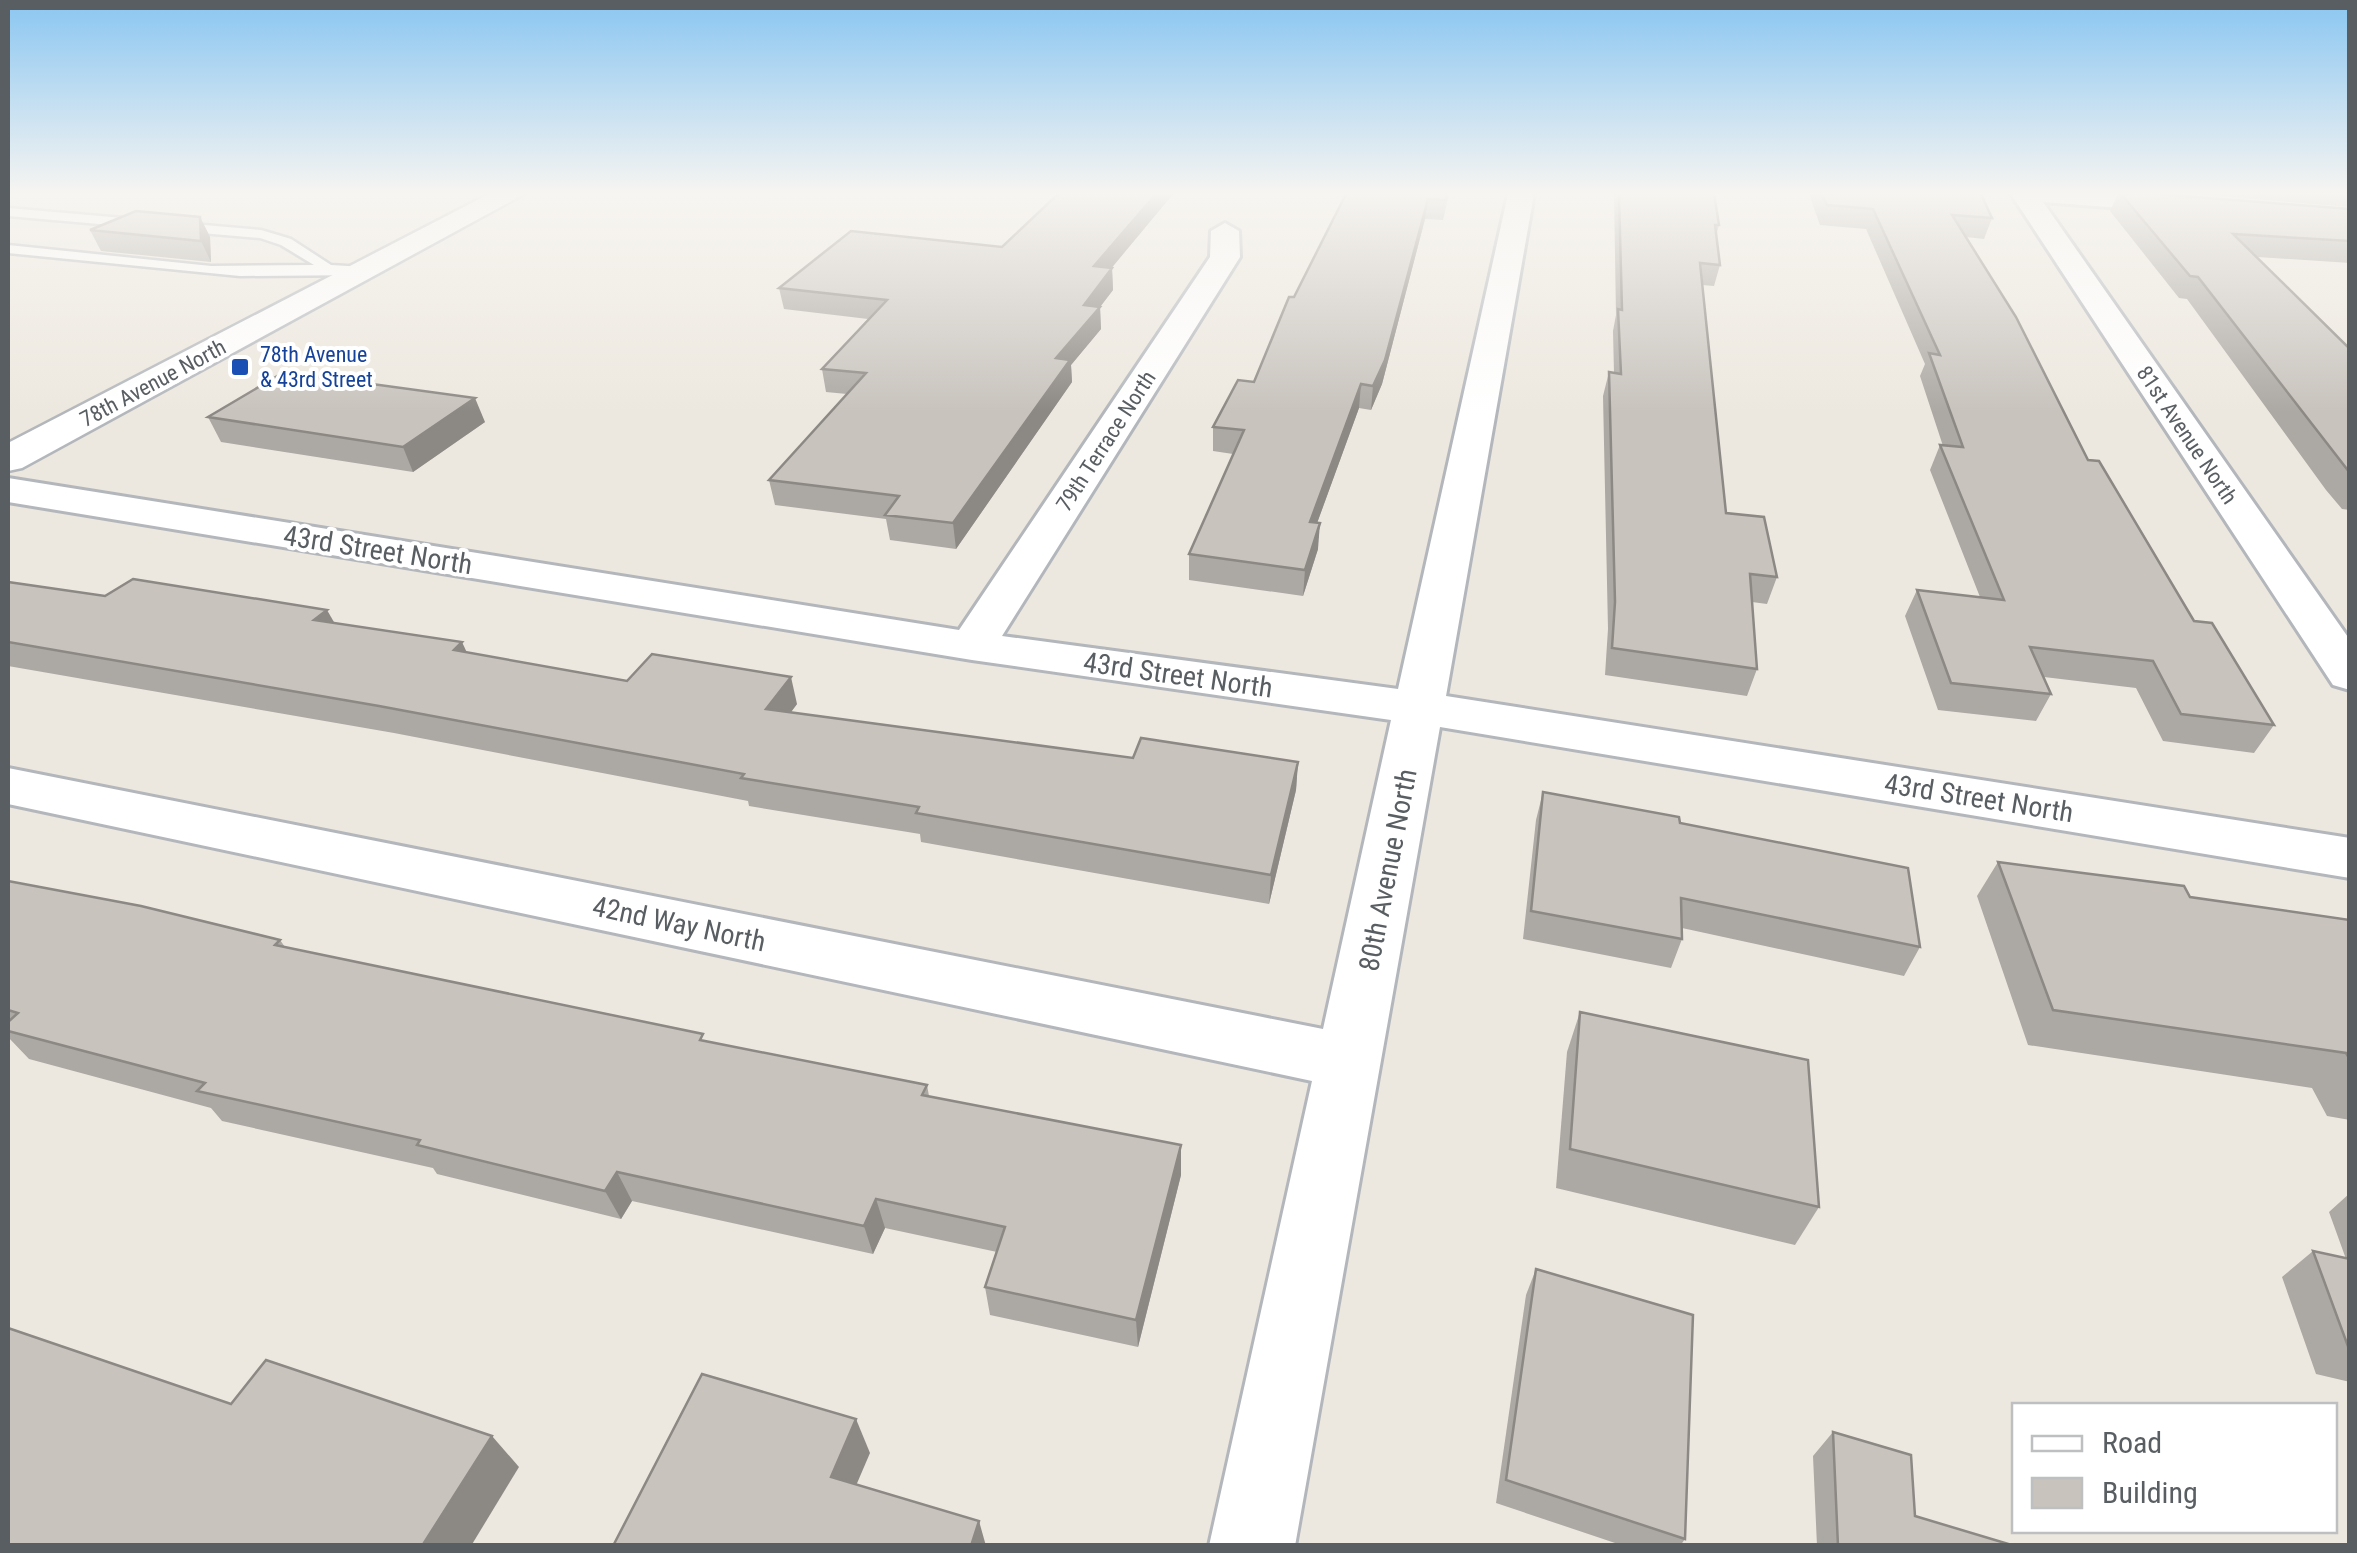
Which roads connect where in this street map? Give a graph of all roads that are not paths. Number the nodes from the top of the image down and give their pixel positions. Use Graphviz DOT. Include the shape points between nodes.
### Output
graph roads {
  1 [pos="176,266"];
  2 [pos="320,266"];
  3 [pos="329,266"];
  4 [pos="373,266"];
  5 [pos="1220,266"];
  6 [pos="1507,266"];
  7 [pos="2073,266"];
  8 [pos="364,271"];
  9 [pos="8,460"];
  10 [pos="8,490"];
  11 [pos="972,646"];
  12 [pos="2350,675"];
  13 [pos="1420,708"];
  14 [pos="8,786"];
  15 [pos="2350,858"];
  16 [pos="1351,1062"];
  17 [pos="1252,1546"];
  1 -- 2 [label="lane" via="258,272"];
  3 -- 8 [label="lane"];
  4 -- 8 [label="street, 78th Avenue North"];
  5 -- 11 [label="street, 79th Terrace North"];
  6 -- 13 [label="street, 80th Avenue North"];
  7 -- 12 [label="street, 81st Avenue North"];
  8 -- 9 [label="street, 78th Avenue North"];
  10 -- 11 [label="street, 43rd Street North"];
  11 -- 13 [label="street, 43rd Street North"];
  13 -- 15 [label="street, 43rd Street North"];
  13 -- 16 [label="street, 80th Avenue North"];
  14 -- 16 [label="street, 42nd Way North"];
  16 -- 17 [label="street, 80th Avenue North"];
}
